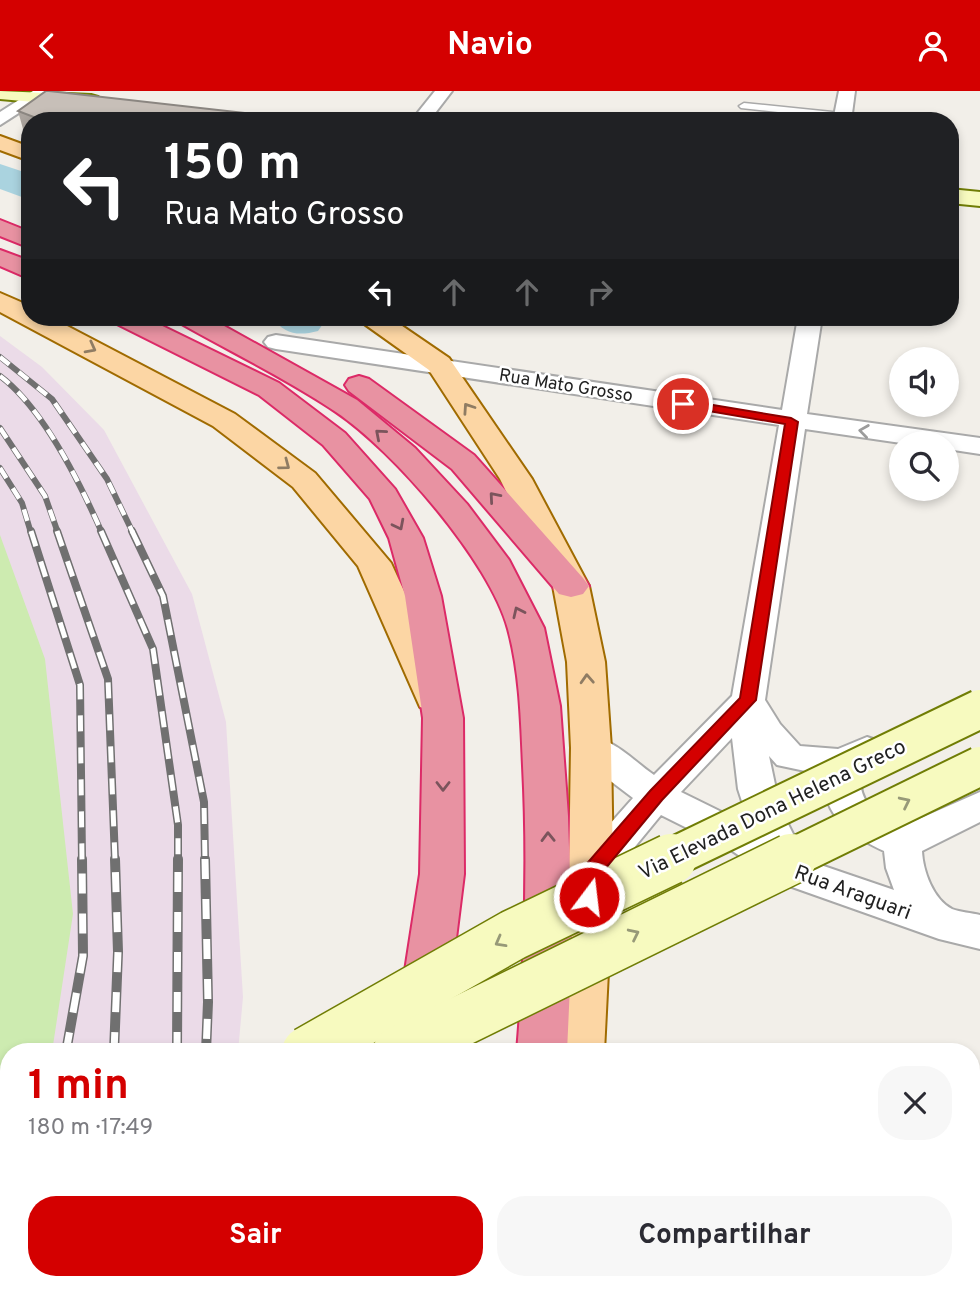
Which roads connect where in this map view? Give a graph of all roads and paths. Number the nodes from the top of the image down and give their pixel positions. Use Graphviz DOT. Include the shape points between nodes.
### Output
graph roads {
  1 [pos="444,91"];
  2 [pos="847,91"];
  3 [pos="0,93"];
  4 [pos="42,93"];
  5 [pos="108,103"];
  6 [pos="744,106"];
  7 [pos="427,112"];
  8 [pos="789,112"];
  9 [pos="843,112"];
  10 [pos="0,121"];
  11 [pos="0,142"];
  12 [pos="21,151"];
  13 [pos="959,197"];
  14 [pos="980,199"];
  15 [pos="0,227"];
  16 [pos="21,237"];
  17 [pos="0,257"];
  18 [pos="21,267"];
  19 [pos="0,301"];
  20 [pos="21,312"];
  21 [pos="47,326"];
  22 [pos="142,326"];
  23 [pos="206,326"];
  24 [pos="221,326"];
  25 [pos="385,326"];
  26 [pos="808,326"];
  27 [pos="276,342"];
  28 [pos="439,364"];
  29 [pos="791,422"];
  30 [pos="980,446"];
  31 [pos="571,586"];
  32 [pos="980,694"];
  33 [pos="748,700"];
  34 [pos="980,709"];
  35 [pos="443,718"];
  36 [pos="591,748"];
  37 [pos="843,762"];
  38 [pos="980,766"];
  39 [pos="656,796"];
  40 [pos="980,806"];
  41 [pos="904,843"];
  42 [pos="793,871"];
  43 [pos="591,872"];
  44 [pos="939,922"];
  45 [pos="980,932"];
  46 [pos="323,1043"];
  47 [pos="416,1043"];
  48 [pos="418,1043"];
  49 [pos="543,1043"];
  50 [pos="580,1043"];
  1 -- 7 [label="street"];
  2 -- 9 [label="street"];
  3 -- 4 [label="main road"];
  4 -- 5 [label="main road"];
  4 -- 10 [label="street"];
  6 -- 8 [label="lane"];
  11 -- 12 [label="main road"];
  13 -- 14 [label="main road"];
  15 -- 16 [label="highway"];
  17 -- 18 [label="highway"];
  19 -- 20 [label="main road"];
  21 -- 35 [label="main road, one-way" via="224,420 304,480 374,563"];
  22 -- 35 [label="highway, one-way" via="269,389 334,439 384,496 406,538 423,596"];
  49 -- 23 [label="highway, one-way" via="549,941 548,816 540,706 526,628 492,561 404,455 347,406"];
  24 -- 27 [label="highway"];
  25 -- 28 [label="main road"];
  26 -- 29 [label="street"];
  27 -- 28 [label="street, Rua Mato Grosso"];
  31 -- 27 [label="highway, one-way" via="463,462 356,383"];
  28 -- 29 [label="street, Rua Mato Grosso"];
  31 -- 28 [label="main road, one-way" via="516,479"];
  30 -- 29 [label="street, Rua Mato Grosso, one-way"];
  29 -- 33 [label="street"];
  36 -- 31 [label="main road, one-way" via="586,662"];
  32 -- 37 [label="street"];
  33 -- 37 [label="street" via="789,757"];
  33 -- 39 [label="street"];
  33 -- 42 [label="street" via="756,794 769,832"];
  34 -- 46 [label="main road, Via Elevada Dona Helena Greco, one-way, bridge" via="513,935"];
  35 -- 48 [label="highway, one-way" via="442,874"];
  36 -- 39 [label="street, Rua Araguari"];
  36 -- 43 [label="main road"];
  37 -- 41 [label="street" via="844,804 859,820"];
  47 -- 38 [label="main road, one-way, bridge"];
  39 -- 42 [label="street, Rua Araguari"];
  39 -- 43 [label="street"];
  40 -- 41 [label="street"];
  41 -- 44 [label="street" via="903,866 911,891"];
  42 -- 44 [label="street, Rua Araguari"];
  43 -- 50 [label="main road"];
  44 -- 45 [label="street, Rua Araguari"];
}
